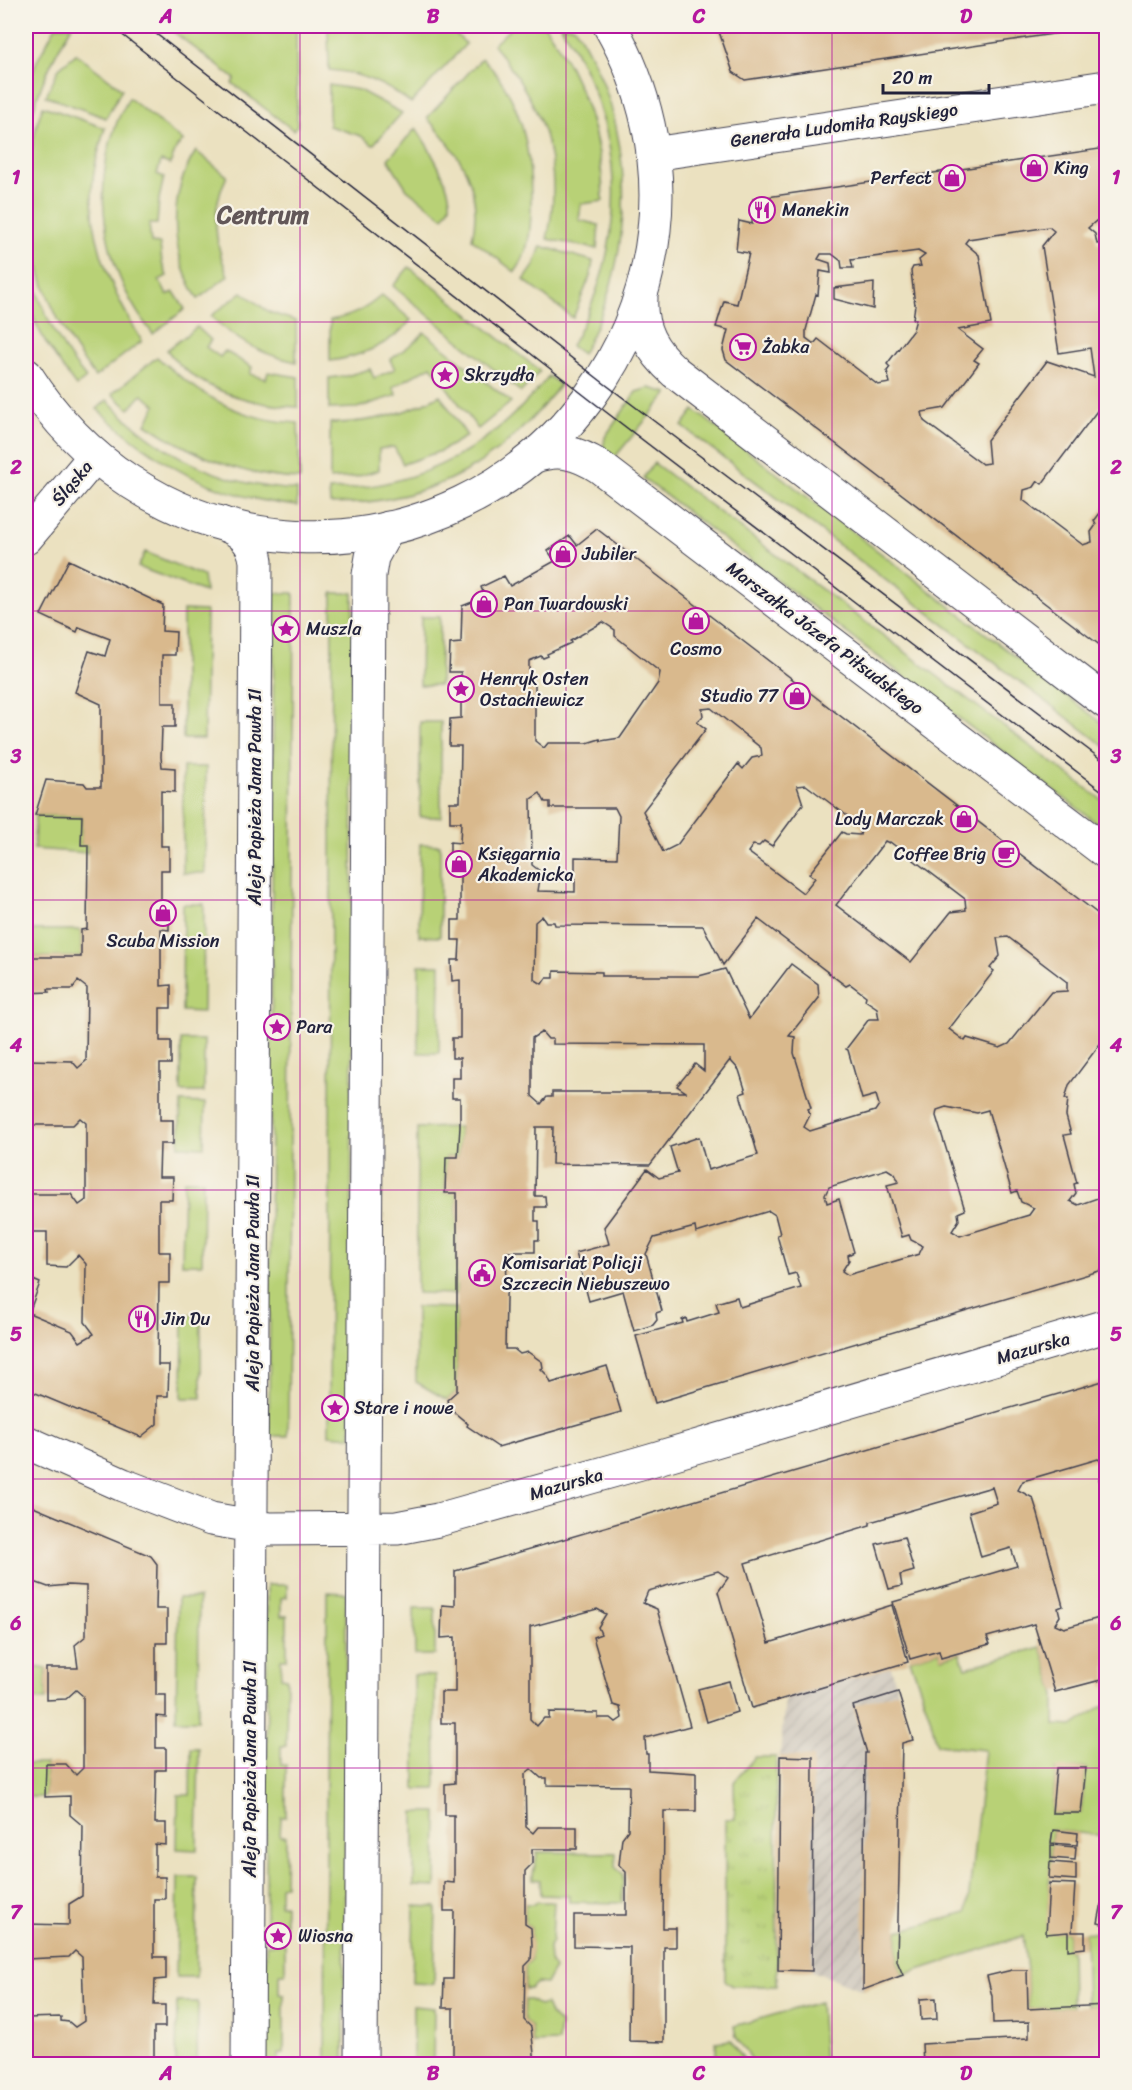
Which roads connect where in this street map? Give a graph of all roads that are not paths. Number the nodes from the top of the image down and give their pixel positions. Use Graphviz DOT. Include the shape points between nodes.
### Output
graph roads {
  1 [pos="610,26"];
  2 [pos="1107,87"];
  3 [pos="653,154"];
  4 [pos="641,296"];
  5 [pos="26,375"];
  6 [pos="95,456"];
  7 [pos="533,457"];
  8 [pos="218,522"];
  9 [pos="379,530"];
  10 [pos="26,538"];
  11 [pos="1107,702"];
  12 [pos="1107,852"];
  13 [pos="1107,1326"];
  14 [pos="26,1442"];
  15 [pos="251,1527"];
  16 [pos="364,1530"];
  17 [pos="248,2064"];
  18 [pos="361,2064"];
  1 -- 3 [label="street" via="640,94"];
  2 -- 3 [label="street, Generała Ludomiła Rayskiego"];
  3 -- 4 [label="street" via="655,221"];
  4 -- 7 [label="street" via="622,344 601,381 561,432"];
  4 -- 11 [label="street" via="643,330 670,368"];
  5 -- 6 [label="street" via="54,414"];
  6 -- 8 [label="street" via="148,492"];
  6 -- 10 [label="street, Śląska"];
  7 -- 9 [label="street" via="495,485 457,505"];
  7 -- 12 [label="street, Marszałka Józefa Piłsudskiego" via="563,452 600,467"];
  8 -- 9 [label="street" via="290,535"];
  8 -- 15 [label="street, Aleja Papieża Jana Pawła II" via="248,540 256,561"];
  9 -- 16 [label="street" via="369,575"];
  13 -- 16 [label="street, Mazurska" via="438,1520"];
  14 -- 15 [label="street, Mazurska" via="198,1515"];
  15 -- 16 [label="street, Mazurska"];
  15 -- 17 [label="street, Aleja Papieża Jana Pawła II"];
  16 -- 18 [label="street"];
}
